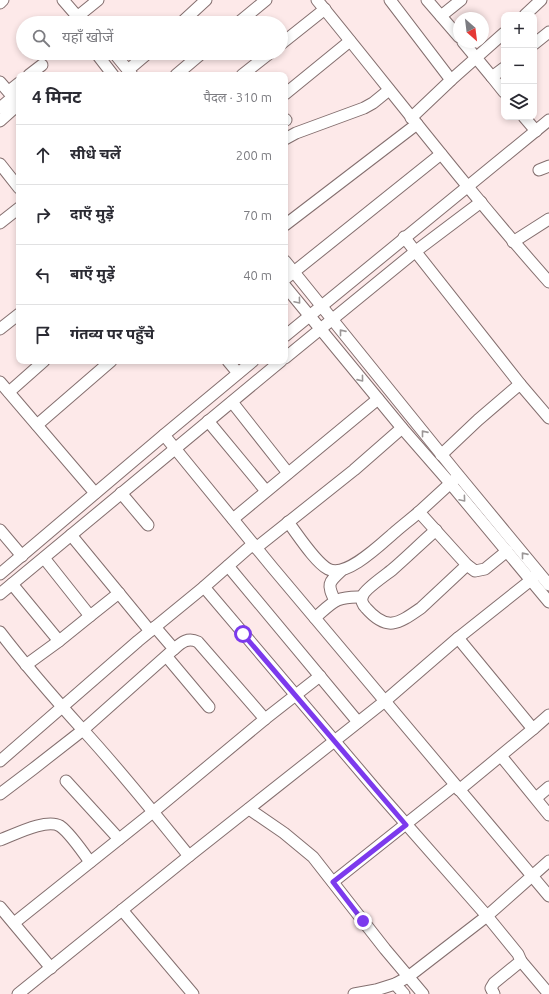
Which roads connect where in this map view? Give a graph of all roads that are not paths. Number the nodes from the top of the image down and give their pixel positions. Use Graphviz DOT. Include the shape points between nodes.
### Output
graph roads {
  1 [pos="3,0"];
  2 [pos="63,0"];
  3 [pos="98,0"];
  4 [pos="206,0"];
  5 [pos="266,0"];
  6 [pos="317,0"];
  7 [pos="390,0"];
  8 [pos="427,0"];
  9 [pos="461,0"];
  10 [pos="541,0"];
  11 [pos="0,3"];
  12 [pos="325,9"];
  13 [pos="528,12"];
  14 [pos="77,16"];
  15 [pos="85,16"];
  16 [pos="189,16"];
  17 [pos="247,16"];
  18 [pos="441,16"];
  19 [pos="453,30"];
  20 [pos="549,32"];
  21 [pos="501,36"];
  22 [pos="288,38"];
  23 [pos="350,41"];
  24 [pos="537,42"];
  25 [pos="468,48"];
  26 [pos="476,58"];
  27 [pos="101,60"];
  28 [pos="120,60"];
  29 [pos="141,60"];
  30 [pos="194,60"];
  31 [pos="261,60"];
  32 [pos="42,65"];
  33 [pos="501,70"];
  34 [pos="34,72"];
  35 [pos="111,72"];
  36 [pos="130,72"];
  37 [pos="180,72"];
  38 [pos="246,72"];
  39 [pos="492,77"];
  40 [pos="451,80"];
  41 [pos="0,82"];
  42 [pos="501,88"];
  43 [pos="389,90"];
  44 [pos="288,92"];
  45 [pos="15,99"];
  46 [pos="0,108"];
  47 [pos="0,120"];
  48 [pos="527,120"];
  49 [pos="549,120"];
  50 [pos="414,121"];
  51 [pos="536,131"];
  52 [pos="288,137"];
  53 [pos="441,154"];
  54 [pos="0,164"];
  55 [pos="16,184"];
  56 [pos="467,186"];
  57 [pos="481,202"];
  58 [pos="16,210"];
  59 [pos="549,219"];
  60 [pos="0,223"];
  61 [pos="288,223"];
  62 [pos="404,237"];
  63 [pos="513,242"];
  64 [pos="416,251"];
  65 [pos="288,264"];
  66 [pos="294,272"];
  67 [pos="288,277"];
  68 [pos="549,282"];
  69 [pos="288,290"];
  70 [pos="322,306"];
  71 [pos="16,316"];
  72 [pos="310,316"];
  73 [pos="332,319"];
  74 [pos="321,328"];
  75 [pos="0,329"];
  76 [pos="288,334"];
  77 [pos="288,356"];
  78 [pos="41,364"];
  79 [pos="108,364"];
  80 [pos="230,364"];
  81 [pos="249,364"];
  82 [pos="277,364"];
  83 [pos="238,373"];
  84 [pos="0,382"];
  85 [pos="520,384"];
  86 [pos="9,392"];
  87 [pos="378,399"];
  88 [pos="232,402"];
  89 [pos="549,418"];
  90 [pos="208,421"];
  91 [pos="37,425"];
  92 [pos="402,428"];
  93 [pos="164,435"];
  94 [pos="175,448"];
  95 [pos="441,455"];
  96 [pos="288,473"];
  97 [pos="454,479"];
  98 [pos="266,491"];
  99 [pos="95,493"];
  100 [pos="121,494"];
  101 [pos="419,512"];
  102 [pos="233,519"];
  103 [pos="288,522"];
  104 [pos="148,525"];
  105 [pos="0,530"];
  106 [pos="436,530"];
  107 [pos="71,535"];
  108 [pos="255,546"];
  109 [pos="507,551"];
  110 [pos="22,556"];
  111 [pos="44,558"];
  112 [pos="467,565"];
  113 [pos="228,566"];
  114 [pos="341,571"];
  115 [pos="0,574"];
  116 [pos="534,576"];
  117 [pos="12,584"];
  118 [pos="549,585"];
  119 [pos="204,587"];
  120 [pos="119,593"];
  121 [pos="0,594"];
  122 [pos="362,597"];
  123 [pos="335,601"];
  124 [pos="549,602"];
  125 [pos="90,616"];
  126 [pos="315,618"];
  127 [pos="152,629"];
  128 [pos="0,632"];
  129 [pos="458,638"];
  130 [pos="59,641"];
  131 [pos="170,653"];
  132 [pos="26,665"];
  133 [pos="320,676"];
  134 [pos="295,695"];
  135 [pos="385,701"];
  136 [pos="209,707"];
  137 [pos="62,708"];
  138 [pos="549,715"];
  139 [pos="265,719"];
  140 [pos="358,722"];
  141 [pos="533,729"];
  142 [pos="83,730"];
  143 [pos="334,740"];
  144 [pos="501,756"];
  145 [pos="0,761"];
  146 [pos="66,781"];
  147 [pos="457,787"];
  148 [pos="549,787"];
  149 [pos="0,794"];
  150 [pos="536,798"];
  151 [pos="249,809"];
  152 [pos="153,812"];
  153 [pos="549,814"];
  154 [pos="406,825"];
  155 [pos="119,839"];
  156 [pos="0,840"];
  157 [pos="189,856"];
  158 [pos="549,861"];
  159 [pos="90,862"];
  160 [pos="532,875"];
  161 [pos="333,882"];
  162 [pos="549,896"];
  163 [pos="0,907"];
  164 [pos="122,910"];
  165 [pos="487,916"];
  166 [pos="14,923"];
  167 [pos="521,962"];
  168 [pos="51,968"];
  169 [pos="408,977"];
  170 [pos="395,984"];
  171 [pos="377,992"];
  172 [pos="18,994"];
  173 [pos="193,994"];
  174 [pos="354,994"];
  175 [pos="404,994"];
  176 [pos="423,994"];
  177 [pos="494,994"];
  178 [pos="549,994"];
  1 -- 11 [label="street"];
  2 -- 14 [label="street"];
  3 -- 15 [label="street"];
  4 -- 16 [label="street"];
  5 -- 17 [label="street"];
  6 -- 12 [label="street"];
  7 -- 40 [label="street"];
  8 -- 18 [label="street"];
  9 -- 18 [label="street"];
  10 -- 13 [label="street"];
  12 -- 22 [label="street"];
  12 -- 23 [label="street"];
  18 -- 19 [label="street"];
  20 -- 24 [label="street"];
  21 -- 26 [label="street"];
  23 -- 43 [label="street"];
  23 -- 44 [label="street"];
  25 -- 26 [label="street"];
  26 -- 39 [label="street"];
  26 -- 40 [label="street"];
  27 -- 35 [label="street"];
  28 -- 36 [label="street"];
  29 -- 36 [label="street"];
  30 -- 37 [label="street"];
  31 -- 38 [label="street"];
  32 -- 34 [label="street"];
  33 -- 39 [label="street"];
  39 -- 42 [label="street"];
  40 -- 50 [label="street"];
  41 -- 45 [label="street"];
  43 -- 50 [label="street"];
  43 -- 52 [label="street" via="373,104"];
  45 -- 46 [label="street"];
  45 -- 47 [label="street"];
  48 -- 51 [label="street"];
  49 -- 51 [label="street"];
  50 -- 53 [label="street"];
  50 -- 61 [label="street"];
  51 -- 56 [label="street"];
  53 -- 56 [label="street"];
  53 -- 66 [label="street"];
  54 -- 55 [label="street"];
  56 -- 57 [label="street"];
  56 -- 62 [label="street"];
  57 -- 63 [label="street"];
  57 -- 64 [label="street"];
  58 -- 60 [label="street"];
  59 -- 63 [label="street"];
  62 -- 64 [label="street"];
  62 -- 70 [label="street"];
  63 -- 68 [label="street"];
  64 -- 73 [label="street"];
  64 -- 85 [label="street"];
  65 -- 66 [label="street"];
  66 -- 67 [label="street"];
  66 -- 70 [label="street"];
  69 -- 72 [label="street, one-way"];
  70 -- 72 [label="street"];
  70 -- 73 [label="street"];
  71 -- 75 [label="street"];
  72 -- 74 [label="street"];
  72 -- 76 [label="street"];
  73 -- 74 [label="street"];
  95 -- 73 [label="street, one-way"];
  74 -- 77 [label="street"];
  74 -- 87 [label="street, one-way"];
  78 -- 86 [label="street"];
  79 -- 91 [label="street"];
  80 -- 83 [label="street"];
  81 -- 83 [label="street"];
  82 -- 88 [label="street"];
  83 -- 93 [label="street"];
  84 -- 86 [label="street"];
  85 -- 89 [label="street"];
  85 -- 95 [label="street"];
  86 -- 91 [label="street"];
  87 -- 92 [label="street"];
  87 -- 96 [label="street"];
  88 -- 90 [label="street"];
  88 -- 96 [label="street"];
  90 -- 94 [label="street"];
  90 -- 98 [label="street"];
  91 -- 99 [label="street"];
  92 -- 97 [label="street"];
  92 -- 103 [label="street"];
  93 -- 94 [label="street"];
  93 -- 99 [label="street"];
  94 -- 100 [label="street"];
  94 -- 102 [label="street"];
  95 -- 97 [label="street"];
  96 -- 98 [label="street"];
  97 -- 101 [label="street"];
  97 -- 109 [label="street, one-way"];
  116 -- 97 [label="street, one-way"];
  98 -- 102 [label="street"];
  99 -- 110 [label="street"];
  100 -- 104 [label="street"];
  100 -- 107 [label="street"];
  101 -- 106 [label="street"];
  101 -- 114 [label="street" via="377,548"];
  102 -- 108 [label="street"];
  103 -- 108 [label="street"];
  103 -- 114 [label="street" via="323,566 333,571"];
  105 -- 110 [label="street"];
  106 -- 112 [label="street"];
  106 -- 122 [label="street" via="366,590"];
  107 -- 111 [label="street"];
  107 -- 120 [label="street"];
  108 -- 113 [label="street"];
  108 -- 126 [label="street"];
  109 -- 112 [label="street" via="480,571 475,571"];
  109 -- 116 [label="street"];
  110 -- 115 [label="street"];
  111 -- 117 [label="street"];
  111 -- 125 [label="street"];
  112 -- 122 [label="street" via="421,608 395,623 378,620 364,606"];
  113 -- 119 [label="street"];
  113 -- 133 [label="street"];
  114 -- 123 [label="street" via="330,581 329,589"];
  116 -- 118 [label="street"];
  116 -- 124 [label="street"];
  116 -- 129 [label="street"];
  117 -- 121 [label="street"];
  117 -- 130 [label="street"];
  119 -- 127 [label="street"];
  119 -- 134 [label="street"];
  120 -- 125 [label="street"];
  120 -- 127 [label="street"];
  122 -- 123 [label="street" via="348,596"];
  123 -- 126 [label="street"];
  125 -- 130 [label="street"];
  126 -- 135 [label="street"];
  127 -- 131 [label="street"];
  127 -- 137 [label="street"];
  128 -- 132 [label="street"];
  129 -- 135 [label="street"];
  129 -- 141 [label="street"];
  130 -- 132 [label="street"];
  131 -- 136 [label="street"];
  131 -- 139 [label="street" via="186,640 198,642"];
  131 -- 142 [label="street"];
  132 -- 137 [label="street"];
  133 -- 134 [label="street"];
  133 -- 140 [label="street"];
  134 -- 139 [label="street"];
  134 -- 143 [label="street"];
  135 -- 140 [label="street"];
  135 -- 147 [label="street"];
  137 -- 142 [label="street"];
  137 -- 145 [label="street"];
  138 -- 141 [label="street"];
  139 -- 152 [label="street"];
  140 -- 143 [label="street"];
  141 -- 144 [label="street"];
  142 -- 149 [label="street"];
  142 -- 152 [label="street"];
  143 -- 151 [label="street"];
  143 -- 154 [label="street"];
  144 -- 147 [label="street"];
  144 -- 150 [label="street"];
  146 -- 155 [label="street"];
  147 -- 154 [label="street"];
  147 -- 160 [label="street"];
  148 -- 150 [label="street"];
  150 -- 153 [label="street"];
  151 -- 157 [label="street"];
  151 -- 161 [label="street" via="300,845"];
  152 -- 155 [label="street"];
  152 -- 157 [label="street"];
  154 -- 161 [label="street"];
  154 -- 165 [label="street"];
  155 -- 159 [label="street"];
  156 -- 159 [label="street" via="38,826 56,824 65,830"];
  157 -- 164 [label="street"];
  158 -- 160 [label="street"];
  159 -- 166 [label="street"];
  160 -- 162 [label="street"];
  160 -- 165 [label="street"];
  161 -- 169 [label="street"];
  163 -- 166 [label="street"];
  164 -- 168 [label="street"];
  164 -- 173 [label="street"];
  165 -- 167 [label="street" via="518,954"];
  165 -- 169 [label="street"];
  166 -- 168 [label="street"];
  167 -- 177 [label="street" via="494,983 491,988"];
  167 -- 178 [label="street"];
  168 -- 172 [label="street"];
  169 -- 170 [label="street"];
  169 -- 176 [label="street"];
  170 -- 171 [label="street"];
  170 -- 175 [label="street"];
  171 -- 174 [label="street"];
}
